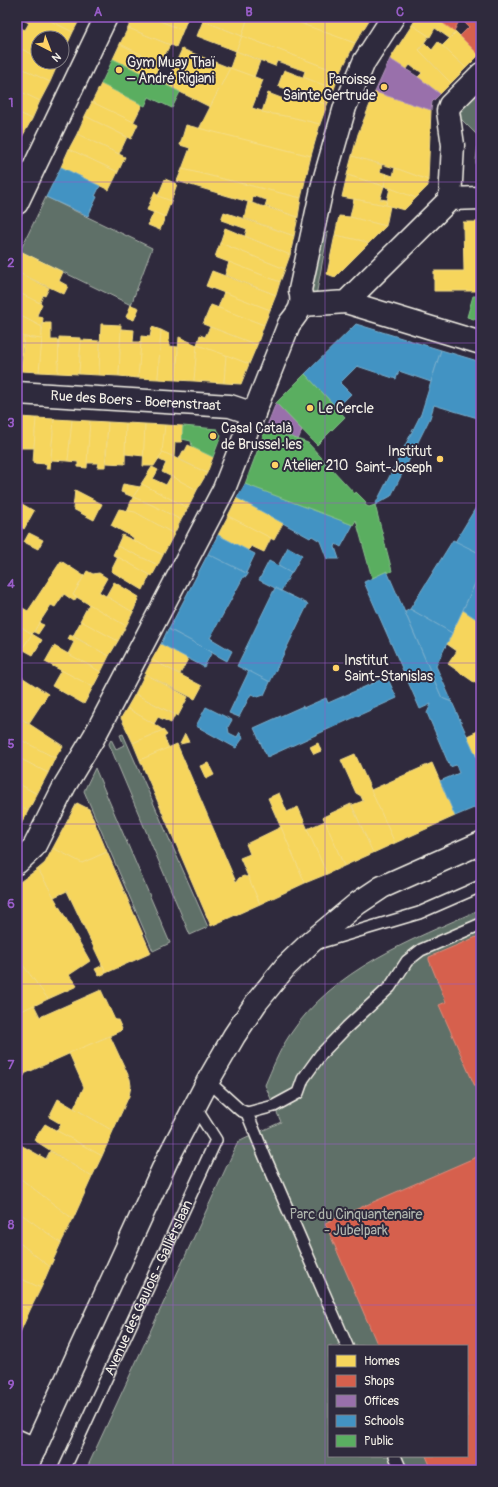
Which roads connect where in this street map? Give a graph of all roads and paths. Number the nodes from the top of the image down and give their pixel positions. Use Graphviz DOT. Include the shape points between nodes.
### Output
graph roads {
  1 [pos="106,17"];
  2 [pos="394,17"];
  3 [pos="481,74"];
  4 [pos="481,198"];
  5 [pos="450,199"];
  6 [pos="17,204"];
  7 [pos="346,302"];
  8 [pos="302,305"];
  9 [pos="481,343"];
  10 [pos="17,393"];
  11 [pos="254,414"];
  12 [pos="481,843"];
  13 [pos="17,863"];
  14 [pos="481,886"];
  15 [pos="481,924"];
  16 [pos="306,946"];
  17 [pos="208,1081"];
  18 [pos="195,1107"];
  19 [pos="247,1113"];
  20 [pos="347,1345"];
  21 [pos="26,1445"];
  22 [pos="395,1457"];
  23 [pos="25,1470"];
  24 [pos="64,1470"];
  25 [pos="401,1470"];
  1 -- 6 [label="street"];
  2 -- 8 [label="street" via="364,62 345,107 323,184 300,290"];
  3 -- 5 [label="street" via="450,105 448,111 454,145"];
  4 -- 5 [label="street"];
  5 -- 7 [label="street"];
  7 -- 8 [label="street"];
  7 -- 9 [label="street"];
  8 -- 11 [label="street" via="289,324"];
  10 -- 11 [label="street, Rue des Boers - Boerenstraat" via="230,406"];
  11 -- 13 [label="street" via="224,489 94,737 65,785 34,847"];
  12 -- 16 [label="street" via="382,887 358,903"];
  14 -- 16 [label="lane" via="419,913"];
  15 -- 19 [label="lane" via="421,950 407,962 390,987 321,1054 303,1079 298,1093 274,1106"];
  16 -- 17 [label="street" via="256,1003"];
  17 -- 18 [label="street"];
  17 -- 19 [label="lane" via="240,1110"];
  18 -- 21 [label="street"];
  18 -- 24 [label="lane, Avenue des Gaulois - Galliërslaan" via="216,1140"];
  19 -- 20 [label="lane"];
  21 -- 23 [label="street"];
  22 -- 25 [label="lane"];
}
